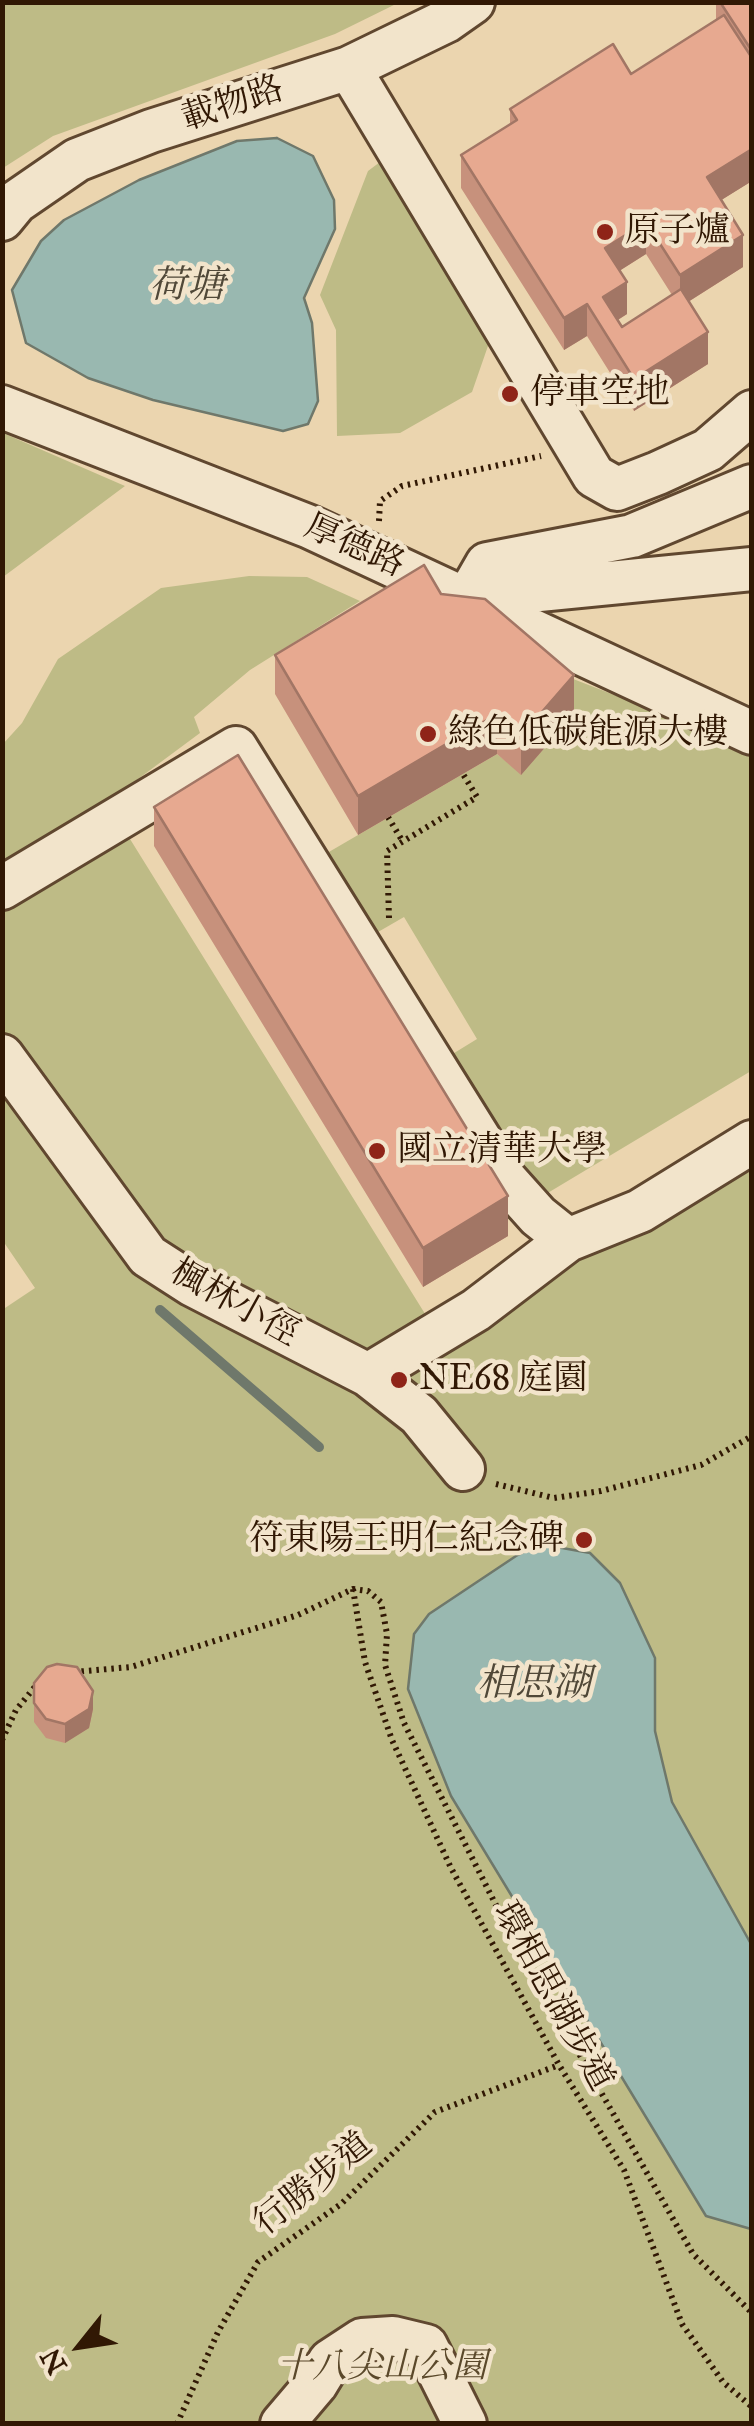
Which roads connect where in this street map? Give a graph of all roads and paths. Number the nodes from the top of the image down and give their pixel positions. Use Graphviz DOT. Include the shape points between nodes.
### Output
graph roads {
  1 [pos="473,2"];
  2 [pos="349,68"];
  3 [pos="2,219"];
  4 [pos="2,407"];
  5 [pos="752,412"];
  6 [pos="576,449"];
  7 [pos="752,486"];
  8 [pos="378,537"];
  9 [pos="752,569"];
  10 [pos="468,598"];
  11 [pos="752,733"];
  12 [pos="463,774"];
  13 [pos="388,817"];
  14 [pos="402,842"];
  15 [pos="2,888"];
  16 [pos="389,924"];
  17 [pos="2,1056"];
  18 [pos="752,1142"];
  19 [pos="568,1240"];
  20 [pos="368,1375"];
  21 [pos="752,1436"];
  22 [pos="462,1470"];
  23 [pos="353,1589"];
  24 [pos="58,1674"];
  25 [pos="46,1679"];
  26 [pos="2,1740"];
  27 [pos="559,2065"];
  28 [pos="752,2313"];
  29 [pos="752,2407"];
  30 [pos="177,2424"];
  31 [pos="282,2424"];
  32 [pos="465,2424"];
  1 -- 2 [label="street, 載物路"];
  2 -- 3 [label="street, 載物路" via="77,160"];
  2 -- 6 [label="street"];
  4 -- 10 [label="street, 厚德路" via="310,527"];
  5 -- 6 [label="street" via="708,450 617,489 594,476"];
  6 -- 8 [label="path" via="402,486 380,501"];
  7 -- 10 [label="street" via="632,536 487,564"];
  9 -- 10 [label="street"];
  10 -- 11 [label="street, 厚德路" via="509,636"];
  12 -- 14 [label="path" via="477,797"];
  13 -- 14 [label="path"];
  14 -- 16 [label="path" via="387,850"];
  15 -- 19 [label="street" via="236,748 504,1178"];
  17 -- 20 [label="street, 楓林小徑" via="148,1256"];
  18 -- 19 [label="street" via="640,1211"];
  19 -- 20 [label="street" via="476,1310"];
  20 -- 22 [label="street, 楓林小徑" via="419,1414"];
  21 -- 22 [label="path" via="701,1465 554,1498"];
  23 -- 24 [label="path" via="298,1615 131,1667"];
  23 -- 27 [label="path, 環相思湖步道" via="364,1662 392,1740 451,1868"];
  23 -- 28 [label="path" via="381,1602 385,1665 404,1723 507,1927 693,2254"];
  25 -- 26 [label="path" via="33,1685"];
  27 -- 29 [label="path, 環相思湖步道" via="624,2170 682,2324 723,2382"];
  27 -- 30 [label="path, 行勝步道" via="436,2112 341,2204 258,2262"];
  31 -- 32 [label="street" via="330,2361 362,2340 393,2338 426,2346"];
}
